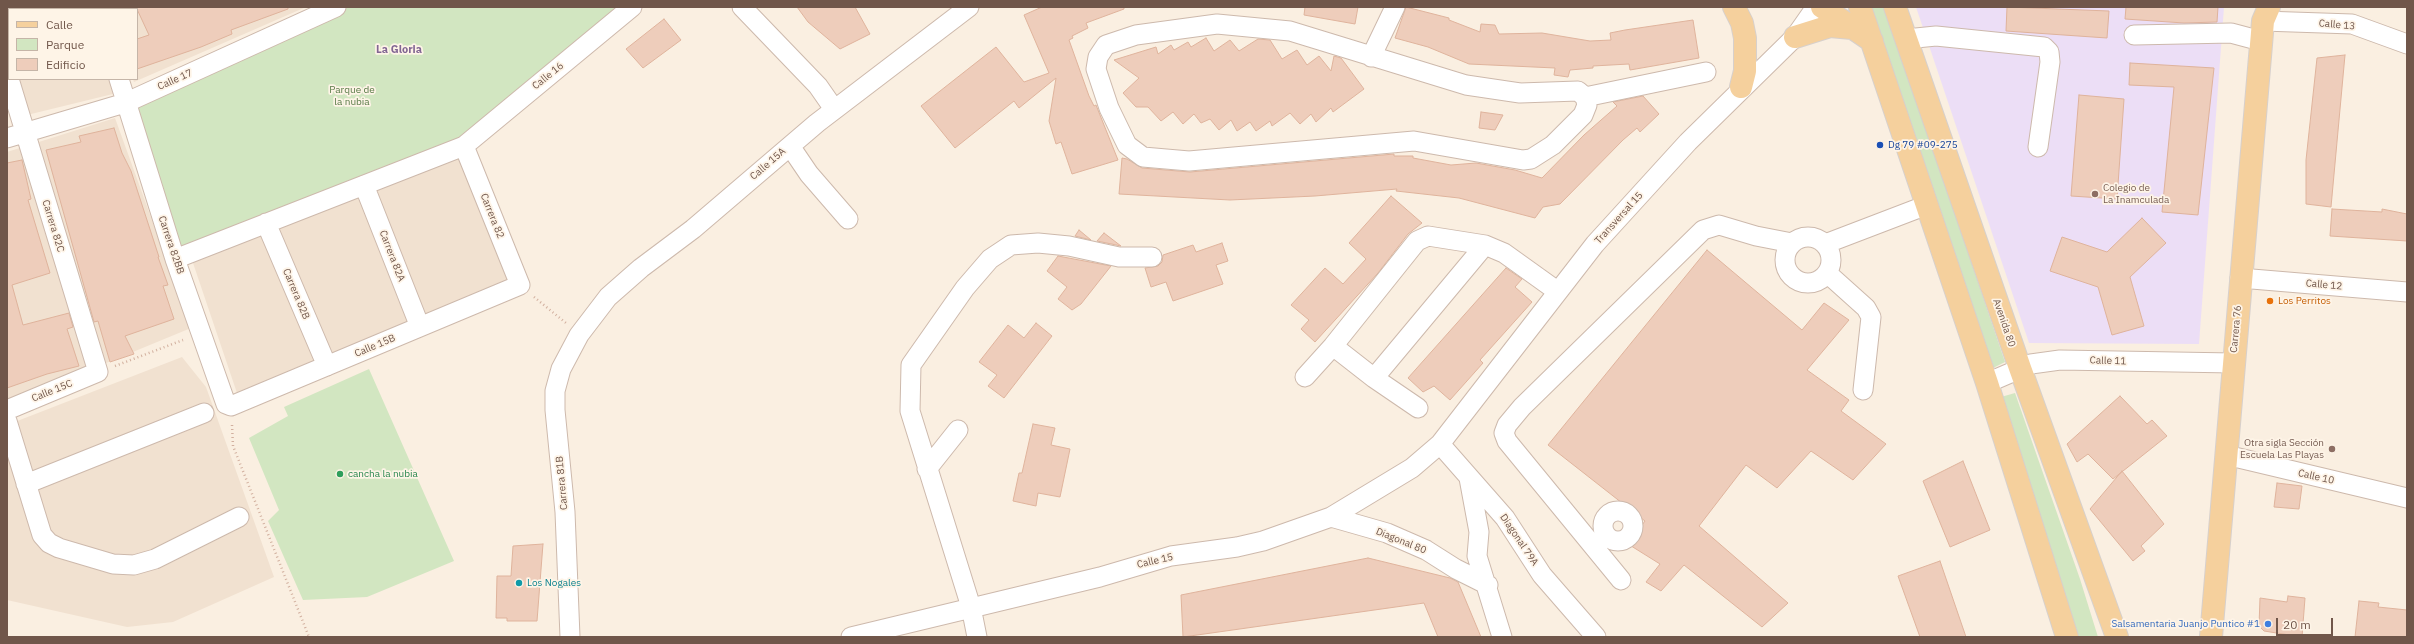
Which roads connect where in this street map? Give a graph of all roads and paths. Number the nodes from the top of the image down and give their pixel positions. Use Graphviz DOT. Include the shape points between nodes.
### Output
graph roads {
  1 [pos="336,7"];
  2 [pos="632,7"];
  3 [pos="742,7"];
  4 [pos="969,7"];
  5 [pos="1394,7"];
  6 [pos="1734,7"];
  7 [pos="1816,7"];
  8 [pos="1822,7"];
  9 [pos="1860,7"];
  10 [pos="1895,7"];
  11 [pos="2263,19"];
  12 [pos="1852,28"];
  13 [pos="2134,35"];
  14 [pos="1795,36"];
  15 [pos="1906,39"];
  16 [pos="1872,41"];
  17 [pos="2407,44"];
  18 [pos="1371,57"];
  19 [pos="1706,72"];
  20 [pos="9,80"];
  21 [pos="119,80"];
  22 [pos="1741,87"];
  23 [pos="1585,97"];
  24 [pos="125,103"];
  25 [pos="834,109"];
  26 [pos="16,135"];
  27 [pos="464,146"];
  28 [pos="790,146"];
  29 [pos="2038,147"];
  30 [pos="364,185"];
  31 [pos="1927,205"];
  32 [pos="848,219"];
  33 [pos="266,223"];
  34 [pos="1792,243"];
  35 [pos="1825,244"];
  36 [pos="1485,245"];
  37 [pos="1152,257"];
  38 [pos="175,259"];
  39 [pos="1827,273"];
  40 [pos="2240,278"];
  41 [pos="520,285"];
  42 [pos="1557,291"];
  43 [pos="2407,292"];
  44 [pos="420,327"];
  45 [pos="202,333"];
  46 [pos="579,335"];
  47 [pos="1333,346"];
  48 [pos="2233,363"];
  49 [pos="327,366"];
  50 [pos="2020,368"];
  51 [pos="98,372"];
  52 [pos="1305,377"];
  53 [pos="1374,378"];
  54 [pos="1987,383"];
  55 [pos="1863,390"];
  56 [pos="231,406"];
  57 [pos="1418,408"];
  58 [pos="7,410"];
  59 [pos="204,413"];
  60 [pos="7,422"];
  61 [pos="958,430"];
  62 [pos="1440,444"];
  63 [pos="2226,455"];
  64 [pos="927,469"];
  65 [pos="1469,478"];
  66 [pos="26,484"];
  67 [pos="2407,498"];
  68 [pos="239,517"];
  69 [pos="1331,517"];
  70 [pos="1505,518"];
  71 [pos="1479,532"];
  72 [pos="1621,580"];
  73 [pos="1488,585"];
  74 [pos="971,607"];
  75 [pos="309,637"];
  76 [pos="570,637"];
  77 [pos="851,637"];
  78 [pos="977,637"];
  79 [pos="1502,637"];
  80 [pos="1596,637"];
  81 [pos="2067,637"];
  82 [pos="2117,637"];
  83 [pos="2211,637"];
  1 -- 24 [label="street, Calle 17"];
  2 -- 27 [label="street, Calle 16"];
  3 -- 25 [label="street" via="818,86"];
  4 -- 25 [label="street, Calle 15A"];
  5 -- 18 [label="street"];
  6 -- 22 [label="main road" via="1742,23 1745,38 1745,71"];
  7 -- 14 [label="street, Transversal 15"];
  8 -- 12 [label="main road"];
  9 -- 16 [label="main road"];
  10 -- 15 [label="main road, Avenida 80"];
  11 -- 13 [label="street, Calle 13" via="2231,33"];
  11 -- 17 [label="street, Calle 13" via="2352,24"];
  11 -- 40 [label="main road, Carrera 76"];
  12 -- 14 [label="main road" via="1830,26"];
  12 -- 16 [label="main road"];
  14 -- 22 [label="street, Transversal 15"];
  15 -- 29 [label="street" via="1936,36 2044,47 2049,52 2050,62"];
  15 -- 50 [label="main road, Avenida 80"];
  16 -- 31 [label="main road"];
  18 -- 23 [label="street" via="1466,85 1520,93 1578,91"];
  18 -- 23 [label="street" via="1290,31 1217,24 1136,35 1106,45 1098,57 1096,69 1109,108 1127,144 1143,157 1189,161 1414,141 1523,160 1531,159 1553,145 1575,125 1583,115"];
  19 -- 23 [label="street"];
  20 -- 26 [label="street, Carrera 82C"];
  21 -- 24 [label="street, Carrera 82BB"];
  22 -- 42 [label="street, Transversal 15" via="1595,244"];
  24 -- 26 [label="street, Calle 17"];
  24 -- 38 [label="street, Carrera 82BB"];
  25 -- 28 [label="street, Calle 15A"];
  26 -- 51 [label="street, Carrera 82C"];
  27 -- 30 [label="street, Calle 16"];
  27 -- 41 [label="street, Carrera 82"];
  28 -- 32 [label="street" via="809,174"];
  28 -- 46 [label="street, Calle 15A" via="692,229 641,268 608,298"];
  30 -- 33 [label="street, Calle 16"];
  30 -- 44 [label="street, Carrera 82A"];
  31 -- 35 [label="street"];
  31 -- 54 [label="main road"];
  33 -- 38 [label="street, Calle 16"];
  33 -- 49 [label="street, Carrera 82B"];
  34 -- 35 [label="street" via="1798,239 1812,237"];
  34 -- 39 [label="street" via="1785,256 1785,264 1792,277 1799,281 1814,282"];
  34 -- 72 [label="street" via="1719,225 1703,230 1522,407 1507,425 1504,433 1507,441 1596,536"];
  35 -- 39 [label="street" via="1831,258"];
  36 -- 42 [label="street" via="1504,253"];
  36 -- 47 [label="street" via="1428,236 1423,238"];
  36 -- 53 [label="street"];
  37 -- 64 [label="street" via="1119,257 1069,246 1038,243 1011,245 990,259 965,288 911,365 910,411"];
  38 -- 45 [label="street, Carrera 82BB"];
  39 -- 55 [label="street" via="1866,308 1871,317"];
  40 -- 43 [label="street, Calle 12"];
  40 -- 48 [label="main road, Carrera 76"];
  41 -- 44 [label="street, Calle 15B"];
  41 -- 46 [label="path"];
  42 -- 62 [label="street, Transversal 15"];
  44 -- 49 [label="street, Calle 15B"];
  45 -- 51 [label="path"];
  45 -- 56 [label="street, Carrera 82BB" via="226,404"];
  46 -- 76 [label="street, Carrera 81B" via="561,369 555,391 565,512"];
  47 -- 52 [label="street"];
  47 -- 53 [label="street"];
  48 -- 50 [label="street, Calle 11" via="2066,360"];
  48 -- 63 [label="main road, Carrera 76"];
  49 -- 56 [label="street, Calle 15B"];
  50 -- 54 [label="street, Calle 11"];
  50 -- 82 [label="main road, Avenida 80"];
  51 -- 58 [label="street, Calle 15C"];
  53 -- 57 [label="street"];
  54 -- 81 [label="main road"];
  56 -- 75 [label="path" via="233,446"];
  59 -- 66 [label="street"];
  60 -- 66 [label="street"];
  61 -- 64 [label="street"];
  62 -- 65 [label="street, Diagonal 79A"];
  62 -- 69 [label="street, Calle 15" via="1412,468"];
  63 -- 67 [label="street, Calle 10"];
  63 -- 83 [label="main road, Carrera 76"];
  64 -- 74 [label="street"];
  65 -- 70 [label="street, Diagonal 79A"];
  65 -- 71 [label="street"];
  66 -- 68 [label="street" via="42,535 49,543 113,564 134,565 155,559"];
  69 -- 73 [label="street, Diagonal 80" via="1387,533 1426,550"];
  69 -- 74 [label="street, Calle 15" via="1262,541 1171,556 1100,577"];
  70 -- 71 [label="street"];
  70 -- 80 [label="street, Diagonal 79A" via="1542,575"];
  71 -- 73 [label="street" via="1477,556"];
  73 -- 79 [label="street"];
  74 -- 77 [label="street, Calle 15"];
  74 -- 78 [label="street"];
}
